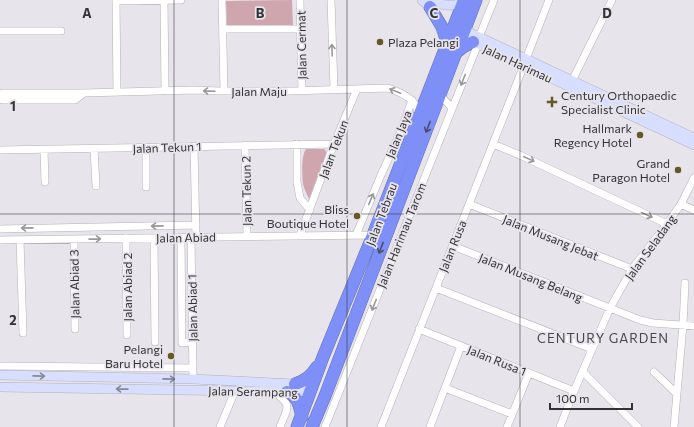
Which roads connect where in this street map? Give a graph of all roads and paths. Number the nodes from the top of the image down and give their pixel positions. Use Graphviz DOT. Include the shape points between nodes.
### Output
graph roads {
  1 [pos="164,0"];
  2 [pos="181,0"];
  3 [pos="222,0"];
  4 [pos="300,0"];
  5 [pos="331,0"];
  6 [pos="476,0"];
  7 [pos="494,0"];
  8 [pos="549,0"];
  9 [pos="612,0"];
  10 [pos="116,1"];
  11 [pos="427,2"];
  12 [pos="463,2"];
  13 [pos="223,29"];
  14 [pos="300,29"];
  15 [pos="62,30"];
  16 [pos="0,31"];
  17 [pos="464,36"];
  18 [pos="525,62"];
  19 [pos="572,81"];
  20 [pos="334,89"];
  21 [pos="357,89"];
  22 [pos="302,90"];
  23 [pos="165,91"];
  24 [pos="224,91"];
  25 [pos="117,92"];
  26 [pos="84,93"];
  27 [pos="0,94"];
  28 [pos="440,95"];
  29 [pos="0,99"];
  30 [pos="412,100"];
  31 [pos="452,108"];
  32 [pos="418,118"];
  33 [pos="694,138"];
  34 [pos="297,144"];
  35 [pos="334,144"];
  36 [pos="493,144"];
  37 [pos="245,145"];
  38 [pos="694,145"];
  39 [pos="194,146"];
  40 [pos="146,148"];
  41 [pos="94,149"];
  42 [pos="0,150"];
  43 [pos="44,150"];
  44 [pos="694,178"];
  45 [pos="45,182"];
  46 [pos="96,186"];
  47 [pos="146,187"];
  48 [pos="469,204"];
  49 [pos="681,204"];
  50 [pos="310,210"];
  51 [pos="694,210"];
  52 [pos="667,224"];
  53 [pos="196,225"];
  54 [pos="0,229"];
  55 [pos="300,235"];
  56 [pos="356,235"];
  57 [pos="373,235"];
  58 [pos="247,236"];
  59 [pos="181,237"];
  60 [pos="193,237"];
  61 [pos="126,238"];
  62 [pos="154,238"];
  63 [pos="74,239"];
  64 [pos="0,240"];
  65 [pos="20,240"];
  66 [pos="453,246"];
  67 [pos="632,269"];
  68 [pos="685,283"];
  69 [pos="436,288"];
  70 [pos="610,308"];
  71 [pos="683,325"];
  72 [pos="694,326"];
  73 [pos="75,329"];
  74 [pos="420,329"];
  75 [pos="350,330"];
  76 [pos="23,333"];
  77 [pos="127,335"];
  78 [pos="155,342"];
  79 [pos="193,342"];
  80 [pos="461,346"];
  81 [pos="592,349"];
  82 [pos="323,357"];
  83 [pos="0,366"];
  84 [pos="193,368"];
  85 [pos="529,372"];
  86 [pos="583,372"];
  87 [pos="654,372"];
  88 [pos="0,375"];
  89 [pos="193,379"];
  90 [pos="0,387"];
  91 [pos="291,388"];
  92 [pos="445,388"];
  93 [pos="312,390"];
  94 [pos="234,391"];
  95 [pos="273,391"];
  96 [pos="574,391"];
  97 [pos="676,393"];
  98 [pos="512,414"];
  99 [pos="302,424"];
  100 [pos="563,425"];
  101 [pos="220,427"];
  102 [pos="280,427"];
  103 [pos="312,427"];
  104 [pos="325,427"];
  105 [pos="381,427"];
  106 [pos="430,427"];
  107 [pos="507,427"];
  108 [pos="638,427"];
  109 [pos="674,427"];
  1 -- 2 [label="street"];
  1 -- 10 [label="street"];
  1 -- 23 [label="street"];
  3 -- 13 [label="street"];
  4 -- 14 [label="street, Jalan Cermat"];
  20 -- 5 [label="street, one-way"];
  6 -- 17 [label="highway, Jalan Tebrau"];
  7 -- 17 [label="street, Jalan Harimau Tarom"];
  8 -- 18 [label="street, Jalan Rusa"];
  9 -- 19 [label="street"];
  10 -- 25 [label="street"];
  11 -- 12 [label="main road" via="448,6"];
  11 -- 17 [label="highway" via="442,27"];
  12 -- 17 [label="highway, Jalan Tebrau"];
  13 -- 14 [label="street"];
  13 -- 24 [label="street"];
  14 -- 22 [label="street, Jalan Cermat"];
  15 -- 16 [label="street"];
  17 -- 18 [label="main road, Jalan Harimau"];
  17 -- 28 [label="highway, Jalan Tebrau"];
  17 -- 31 [label="street, Jalan Harimau Tarom, one-way"];
  17 -- 32 [label="highway, Jalan Tebrau"];
  18 -- 19 [label="main road, Jalan Harimau"];
  18 -- 36 [label="street, Jalan Rusa"];
  18 -- 38 [label="main road, Jalan Harimau"];
  19 -- 33 [label="main road, Jalan Harimau"];
  20 -- 21 [label="street, Jalan Maju"];
  20 -- 22 [label="street, Jalan Maju"];
  30 -- 21 [label="street, Jalan Maju, one-way" via="388,88"];
  21 -- 35 [label="street, Jalan Tekun"];
  22 -- 24 [label="street, Jalan Maju"];
  24 -- 23 [label="street, Jalan Maju, one-way"];
  23 -- 25 [label="street, Jalan Maju"];
  25 -- 26 [label="street, Jalan Maju"];
  26 -- 27 [label="street, Jalan Maju"];
  26 -- 29 [label="street, Jalan Maju" via="75,100"];
  28 -- 31 [label="street"];
  28 -- 75 [label="highway, Jalan Tebrau, one-way"];
  30 -- 32 [label="street" via="417,108"];
  56 -- 30 [label="street, Jalan Jaya, one-way"];
  31 -- 104 [label="street, Jalan Harimau Tarom, one-way"];
  32 -- 57 [label="highway, Jalan Tebrau"];
  34 -- 35 [label="street, Jalan Tekun 1"];
  34 -- 37 [label="street, Jalan Tekun 1"];
  34 -- 50 [label="street" via="297,182 300,198"];
  35 -- 50 [label="street, Jalan Tekun"];
  36 -- 48 [label="street, Jalan Rusa"];
  36 -- 52 [label="street, one-way"];
  37 -- 39 [label="street, Jalan Tekun 1"];
  37 -- 58 [label="street, Jalan Tekun 2"];
  39 -- 40 [label="street, Jalan Tekun 1"];
  39 -- 53 [label="street, Jalan Abiad 1"];
  40 -- 41 [label="street, Jalan Tekun 1"];
  40 -- 47 [label="street"];
  41 -- 43 [label="street, Jalan Tekun 1"];
  41 -- 46 [label="street"];
  42 -- 43 [label="street, Jalan Tekun 1"];
  43 -- 45 [label="street"];
  44 -- 49 [label="street, Jalan Seladang"];
  48 -- 66 [label="street, Jalan Rusa"];
  48 -- 67 [label="street, Jalan Musang Jebat"];
  49 -- 51 [label="street"];
  49 -- 52 [label="street, Jalan Seladang"];
  50 -- 55 [label="street, Jalan Tekun"];
  52 -- 67 [label="street, Jalan Seladang"];
  53 -- 54 [label="street, one-way"];
  53 -- 60 [label="street, Jalan Abiad 1"];
  55 -- 56 [label="street, Jalan Abiad"];
  55 -- 58 [label="street, Jalan Abiad"];
  56 -- 57 [label="street, Jalan Abiad"];
  57 -- 82 [label="highway, Jalan Tebrau"];
  58 -- 60 [label="street, Jalan Abiad"];
  59 -- 60 [label="street, Jalan Abiad"];
  59 -- 62 [label="street, Jalan Abiad"];
  59 -- 79 [label="street, Jalan Abiad 1" via="182,343"];
  60 -- 79 [label="street, Jalan Abiad 1"];
  61 -- 62 [label="street, Jalan Abiad"];
  63 -- 61 [label="street, Jalan Abiad, one-way"];
  61 -- 77 [label="street, Jalan Abiad 2"];
  62 -- 78 [label="street"];
  63 -- 65 [label="street, Jalan Abiad"];
  63 -- 73 [label="street, Jalan Abiad 3"];
  64 -- 65 [label="street, Jalan Abiad"];
  65 -- 76 [label="street"];
  66 -- 69 [label="street, Jalan Rusa"];
  66 -- 70 [label="street, Jalan Musang Belang"];
  67 -- 70 [label="street, Jalan Seladang"];
  68 -- 71 [label="street"];
  69 -- 74 [label="street, Jalan Rusa"];
  69 -- 81 [label="street"];
  70 -- 71 [label="street, Jalan Musang Belang" via="646,322"];
  70 -- 81 [label="street, Jalan Seladang"];
  71 -- 72 [label="street, Jalan Musang Belang"];
  71 -- 97 [label="street"];
  74 -- 80 [label="street, Jalan Rusa 1"];
  74 -- 105 [label="street, Jalan Rusa"];
  75 -- 93 [label="highway" via="323,381"];
  75 -- 103 [label="highway, Jalan Tebrau"];
  79 -- 84 [label="street, Jalan Abiad 1"];
  80 -- 85 [label="street, Jalan Rusa 1"];
  80 -- 92 [label="street"];
  81 -- 86 [label="street, Jalan Seladang"];
  82 -- 91 [label="highway" via="310,377"];
  82 -- 93 [label="highway, Jalan Tebrau"];
  83 -- 84 [label="street"];
  84 -- 89 [label="street, Jalan Abiad 1"];
  85 -- 96 [label="street, Jalan Rusa 1"];
  85 -- 98 [label="street"];
  86 -- 96 [label="street, Jalan Seladang"];
  86 -- 108 [label="street"];
  87 -- 97 [label="street"];
  88 -- 89 [label="main road, Jalan Serampang, one-way"];
  89 -- 91 [label="main road, Jalan Serampang"];
  94 -- 90 [label="main road, Jalan Serampang, one-way"];
  91 -- 93 [label="main road, Jalan Serampang" via="305,392"];
  91 -- 95 [label="main road, Jalan Serampang"];
  91 -- 99 [label="highway"];
  92 -- 98 [label="street"];
  92 -- 106 [label="street"];
  93 -- 99 [label="highway" via="316,400 313,412"];
  94 -- 95 [label="main road, Jalan Serampang"];
  94 -- 101 [label="street"];
  95 -- 102 [label="street" via="287,403"];
  96 -- 100 [label="street, Jalan Seladang"];
  97 -- 109 [label="street"];
  98 -- 107 [label="street"];
}
